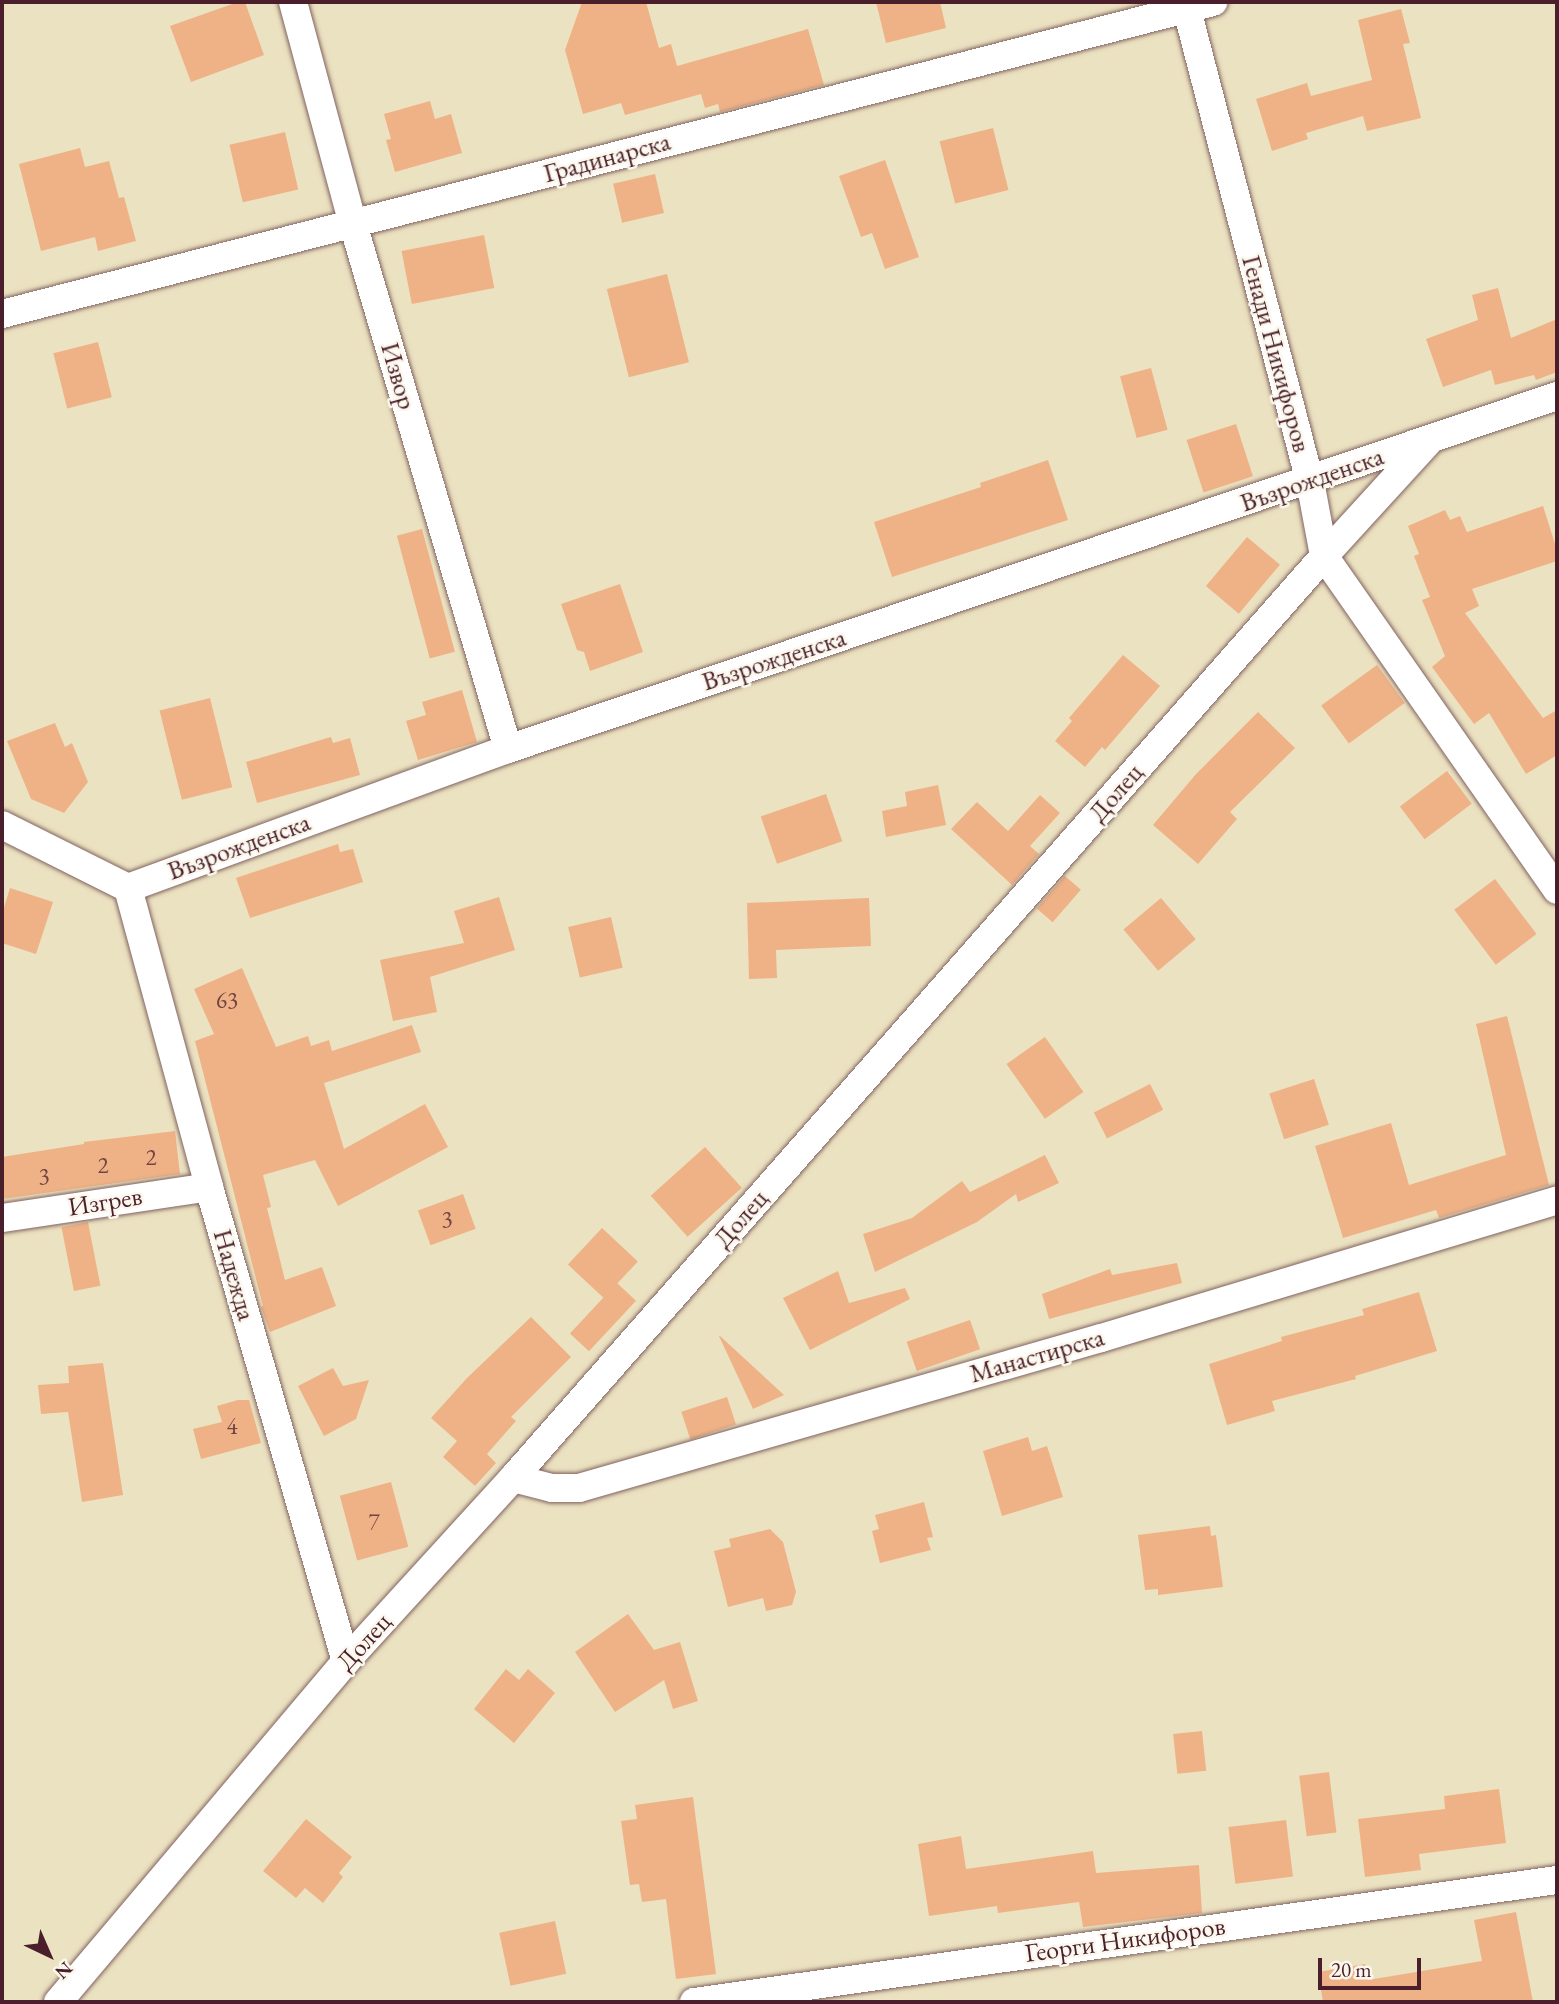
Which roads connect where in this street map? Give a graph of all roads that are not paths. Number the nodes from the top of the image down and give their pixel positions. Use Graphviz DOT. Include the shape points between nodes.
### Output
graph roads {
  1 [pos="293,2"];
  2 [pos="1195,4"];
  3 [pos="353,224"];
  4 [pos="2,314"];
  5 [pos="1557,396"];
  6 [pos="1430,440"];
  7 [pos="1310,481"];
  8 [pos="1324,556"];
  9 [pos="508,750"];
  10 [pos="2,825"];
  11 [pos="128,888"];
  12 [pos="1557,890"];
  13 [pos="209,1186"];
  14 [pos="1557,1200"];
  15 [pos="2,1218"];
  16 [pos="513,1478"];
  17 [pos="346,1661"];
  18 [pos="1557,1880"];
  19 [pos="58,2002"];
  20 [pos="694,2002"];
  1 -- 3 [label="street, Извор"];
  2 -- 3 [label="street, Градинарска"];
  2 -- 7 [label="street, Генади Никифоров"];
  3 -- 4 [label="street, Градинарска"];
  3 -- 9 [label="street, Извор"];
  5 -- 6 [label="street, Възрожденска"];
  6 -- 7 [label="street, Възрожденска"];
  6 -- 8 [label="street, Долец"];
  7 -- 8 [label="street, Генади Никифоров"];
  7 -- 9 [label="street, Възрожденска"];
  8 -- 12 [label="street, Генади Никифоров"];
  8 -- 16 [label="street, Долец"];
  9 -- 11 [label="street, Възрожденска"];
  10 -- 11 [label="street"];
  11 -- 13 [label="street, Надежда"];
  13 -- 15 [label="street, Изгрев"];
  13 -- 17 [label="street, Надежда"];
  14 -- 16 [label="street, Манастирска" via="1101,1338 579,1488 552,1488"];
  16 -- 17 [label="street, Долец"];
  17 -- 19 [label="street, Долец"];
  18 -- 20 [label="street, Георги Никифоров"];
}
